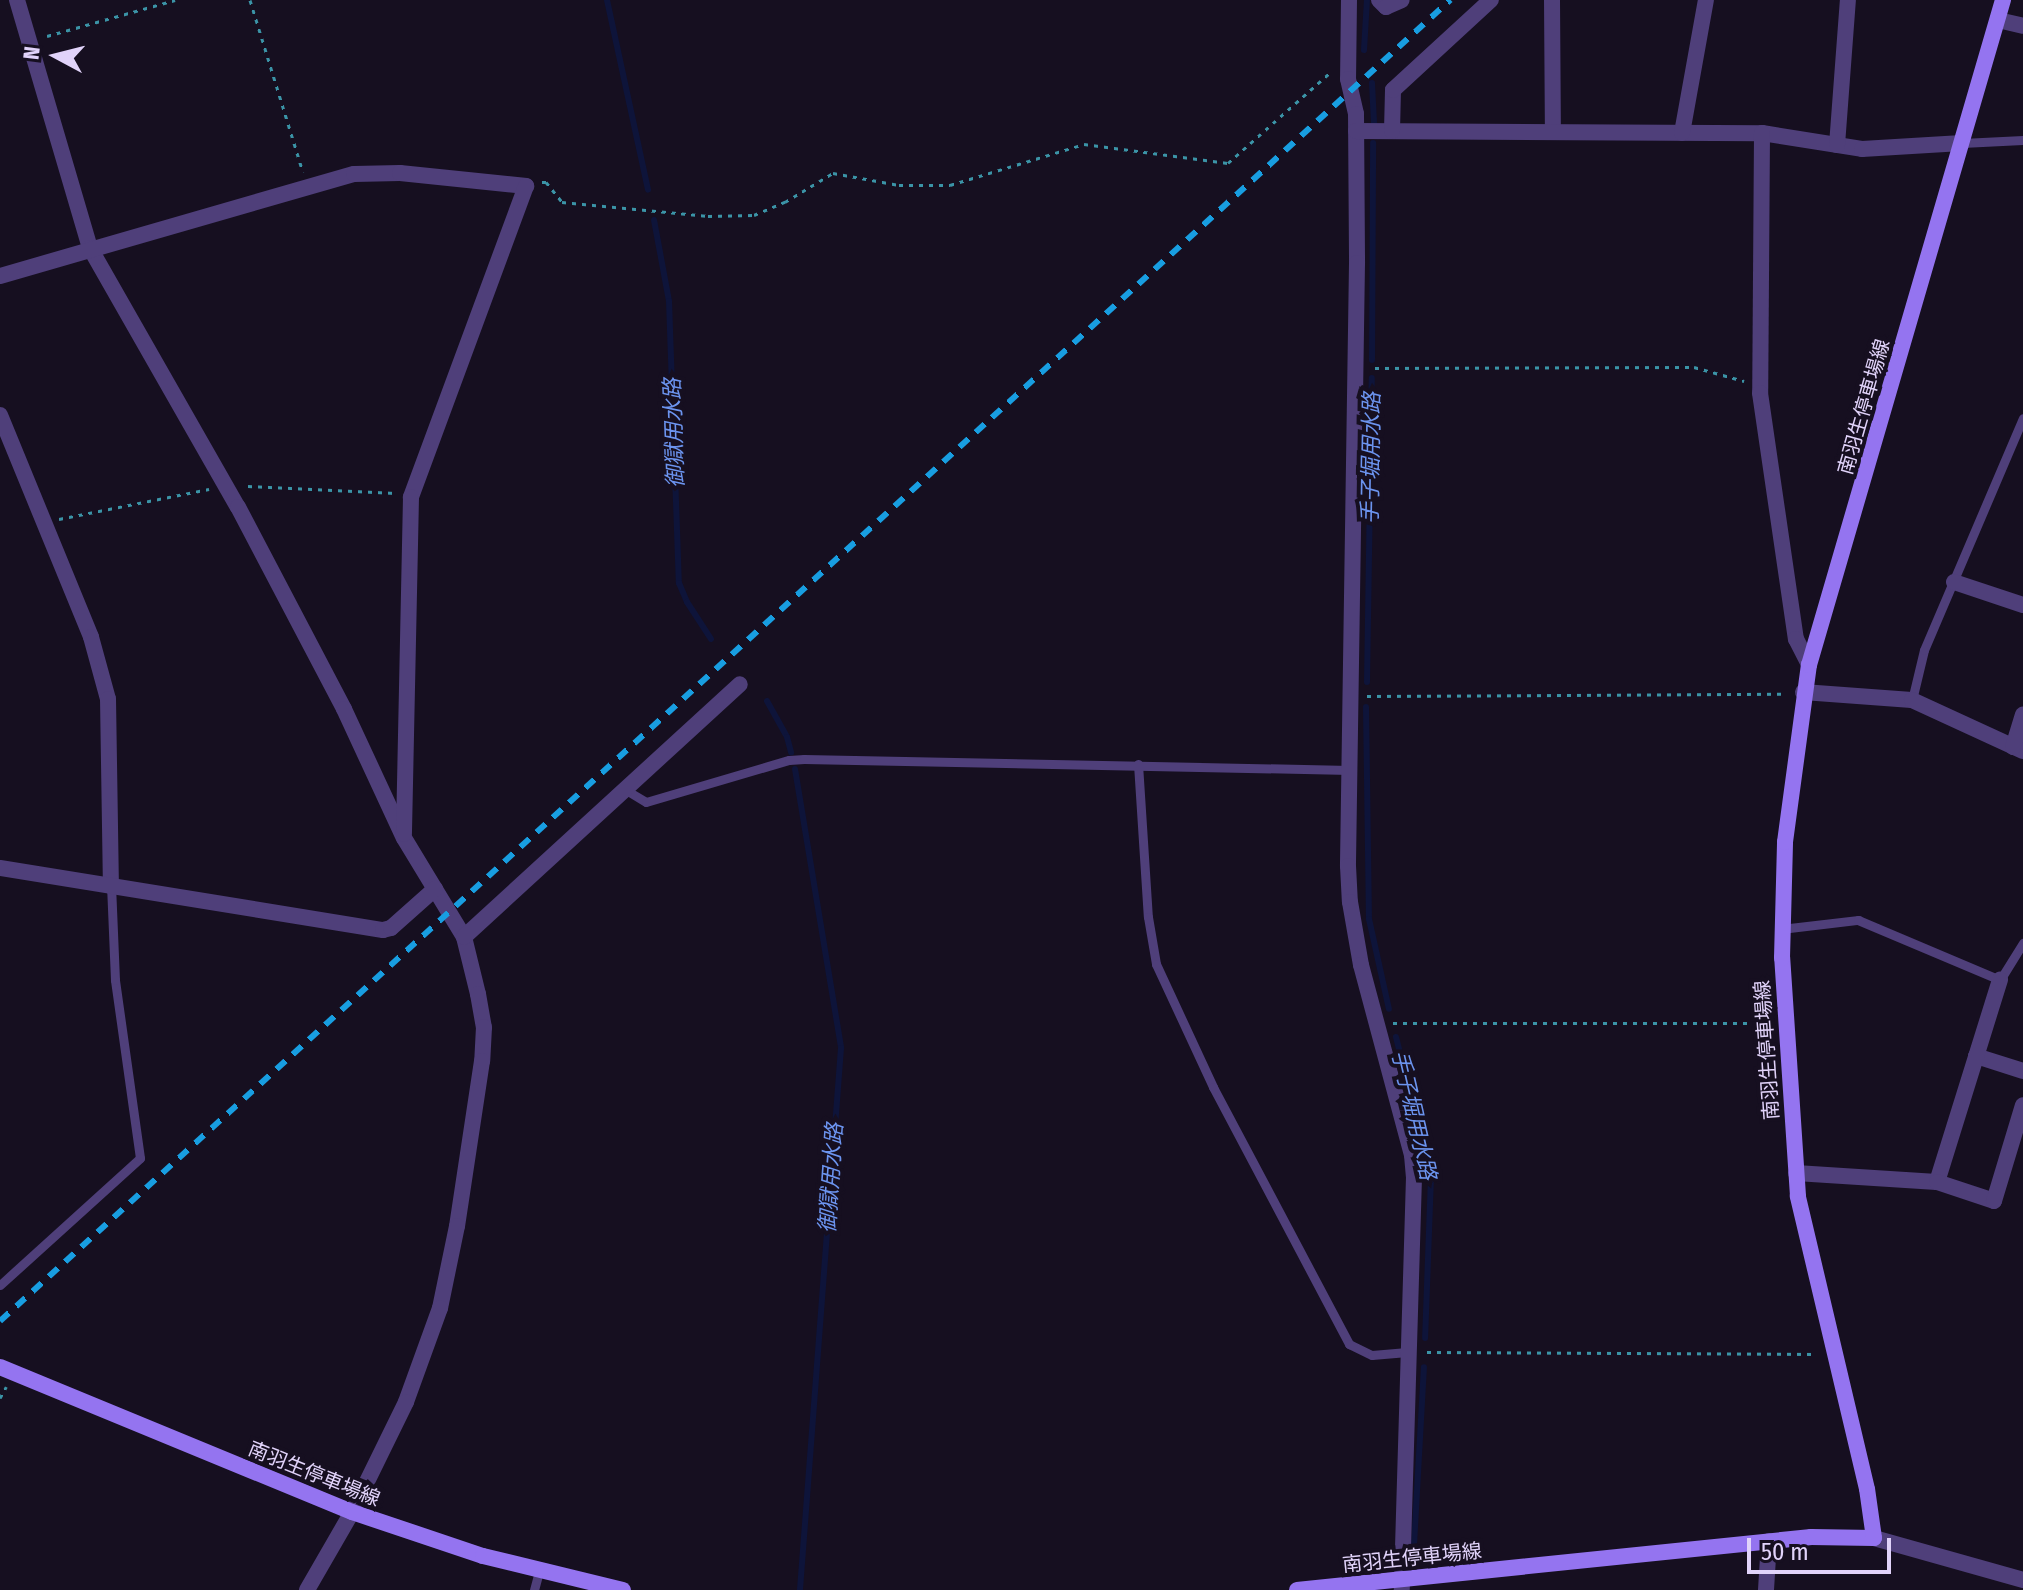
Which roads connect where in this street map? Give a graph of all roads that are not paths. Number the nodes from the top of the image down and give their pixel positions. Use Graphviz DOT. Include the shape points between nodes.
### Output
graph roads {
  1 [pos="17,0"];
  2 [pos="1349,0"];
  3 [pos="1379,0"];
  4 [pos="1402,0"];
  5 [pos="1491,0"];
  6 [pos="1552,0"];
  7 [pos="1706,0"];
  8 [pos="1848,0"];
  9 [pos="2003,0"];
  10 [pos="1998,20"];
  11 [pos="2023,26"];
  12 [pos="1356,131"];
  13 [pos="1392,131"];
  14 [pos="1553,132"];
  15 [pos="1682,133"];
  16 [pos="1762,133"];
  17 [pos="2023,140"];
  18 [pos="1962,143"];
  19 [pos="1837,145"];
  20 [pos="90,248"];
  21 [pos="0,276"];
  22 [pos="0,415"];
  23 [pos="2023,418"];
  24 [pos="1954,582"];
  25 [pos="2023,605"];
  26 [pos="1809,665"];
  27 [pos="740,684"];
  28 [pos="1803,692"];
  29 [pos="1912,700"];
  30 [pos="2023,715"];
  31 [pos="2018,749"];
  32 [pos="1138,764"];
  33 [pos="1350,770"];
  34 [pos="626,790"];
  35 [pos="404,838"];
  36 [pos="0,868"];
  37 [pos="111,886"];
  38 [pos="435,889"];
  39 [pos="1781,929"];
  40 [pos="464,937"];
  41 [pos="2023,943"];
  42 [pos="2000,980"];
  43 [pos="1976,1056"];
  44 [pos="2023,1071"];
  45 [pos="2023,1105"];
  46 [pos="1796,1173"];
  47 [pos="1937,1182"];
  48 [pos="0,1285"];
  49 [pos="1410,1352"];
  50 [pos="0,1367"];
  51 [pos="352,1512"];
  52 [pos="1874,1538"];
  53 [pos="1769,1541"];
  54 [pos="540,1568"];
  55 [pos="2023,1580"];
  56 [pos="1402,1585"];
  57 [pos="307,1590"];
  58 [pos="534,1590"];
  59 [pos="623,1590"];
  60 [pos="1297,1590"];
  61 [pos="1766,1590"];
  1 -- 20 [label="street"];
  2 -- 12 [label="street"];
  3 -- 4 [label="street" via="1386,7"];
  5 -- 13 [label="street" via="1393,90"];
  6 -- 14 [label="street"];
  7 -- 15 [label="street"];
  8 -- 19 [label="street"];
  9 -- 10 [label="main road, 南羽生停車場線"];
  10 -- 11 [label="street"];
  10 -- 18 [label="main road, 南羽生停車場線"];
  12 -- 13 [label="street"];
  12 -- 33 [label="street"];
  13 -- 14 [label="street"];
  14 -- 15 [label="street"];
  15 -- 16 [label="street"];
  16 -- 19 [label="street"];
  16 -- 26 [label="street" via="1760,380 1796,639"];
  17 -- 18 [label="lane"];
  18 -- 19 [label="street" via="1862,149"];
  18 -- 26 [label="main road, 南羽生停車場線"];
  20 -- 21 [label="street"];
  20 -- 35 [label="street" via="226,485 344,709"];
  20 -- 35 [label="street" via="354,174 400,173 526,186 412,493"];
  22 -- 37 [label="street" via="91,637 108,699"];
  23 -- 24 [label="lane"];
  24 -- 25 [label="street"];
  24 -- 29 [label="lane" via="1924,650"];
  26 -- 28 [label="main road, 南羽生停車場線"];
  27 -- 34 [label="street"];
  28 -- 29 [label="street"];
  28 -- 39 [label="main road, 南羽生停車場線" via="1785,842"];
  29 -- 31 [label="street"];
  30 -- 31 [label="street"];
  32 -- 33 [label="lane"];
  32 -- 34 [label="lane" via="804,759 646,802"];
  32 -- 49 [label="lane" via="1156,964 1206,1074 1349,1344 1372,1355"];
  33 -- 49 [label="street" via="1350,902 1361,965 1412,1155"];
  34 -- 40 [label="street"];
  35 -- 38 [label="street"];
  36 -- 37 [label="street"];
  37 -- 38 [label="street" via="383,930"];
  37 -- 48 [label="lane" via="115,980 140,1158"];
  38 -- 40 [label="street"];
  39 -- 42 [label="lane" via="1858,920"];
  39 -- 46 [label="main road, 南羽生停車場線"];
  40 -- 51 [label="street" via="484,1027 457,1226 427,1352"];
  41 -- 42 [label="lane"];
  42 -- 43 [label="street"];
  43 -- 44 [label="street"];
  43 -- 47 [label="street"];
  45 -- 47 [label="street" via="1994,1201"];
  46 -- 47 [label="street"];
  46 -- 52 [label="main road, 南羽生停車場線" via="1873,1514"];
  49 -- 56 [label="street"];
  50 -- 51 [label="main road, 南羽生停車場線"];
  51 -- 54 [label="main road, 南羽生停車場線" via="483,1556"];
  51 -- 57 [label="street"];
  52 -- 53 [label="main road, 南羽生停車場線" via="1826,1535"];
  52 -- 55 [label="street"];
  53 -- 56 [label="main road, 南羽生停車場線"];
  53 -- 61 [label="street"];
  54 -- 58 [label="lane"];
  54 -- 59 [label="main road, 南羽生停車場線"];
  56 -- 60 [label="main road, 南羽生停車場線"];
}
